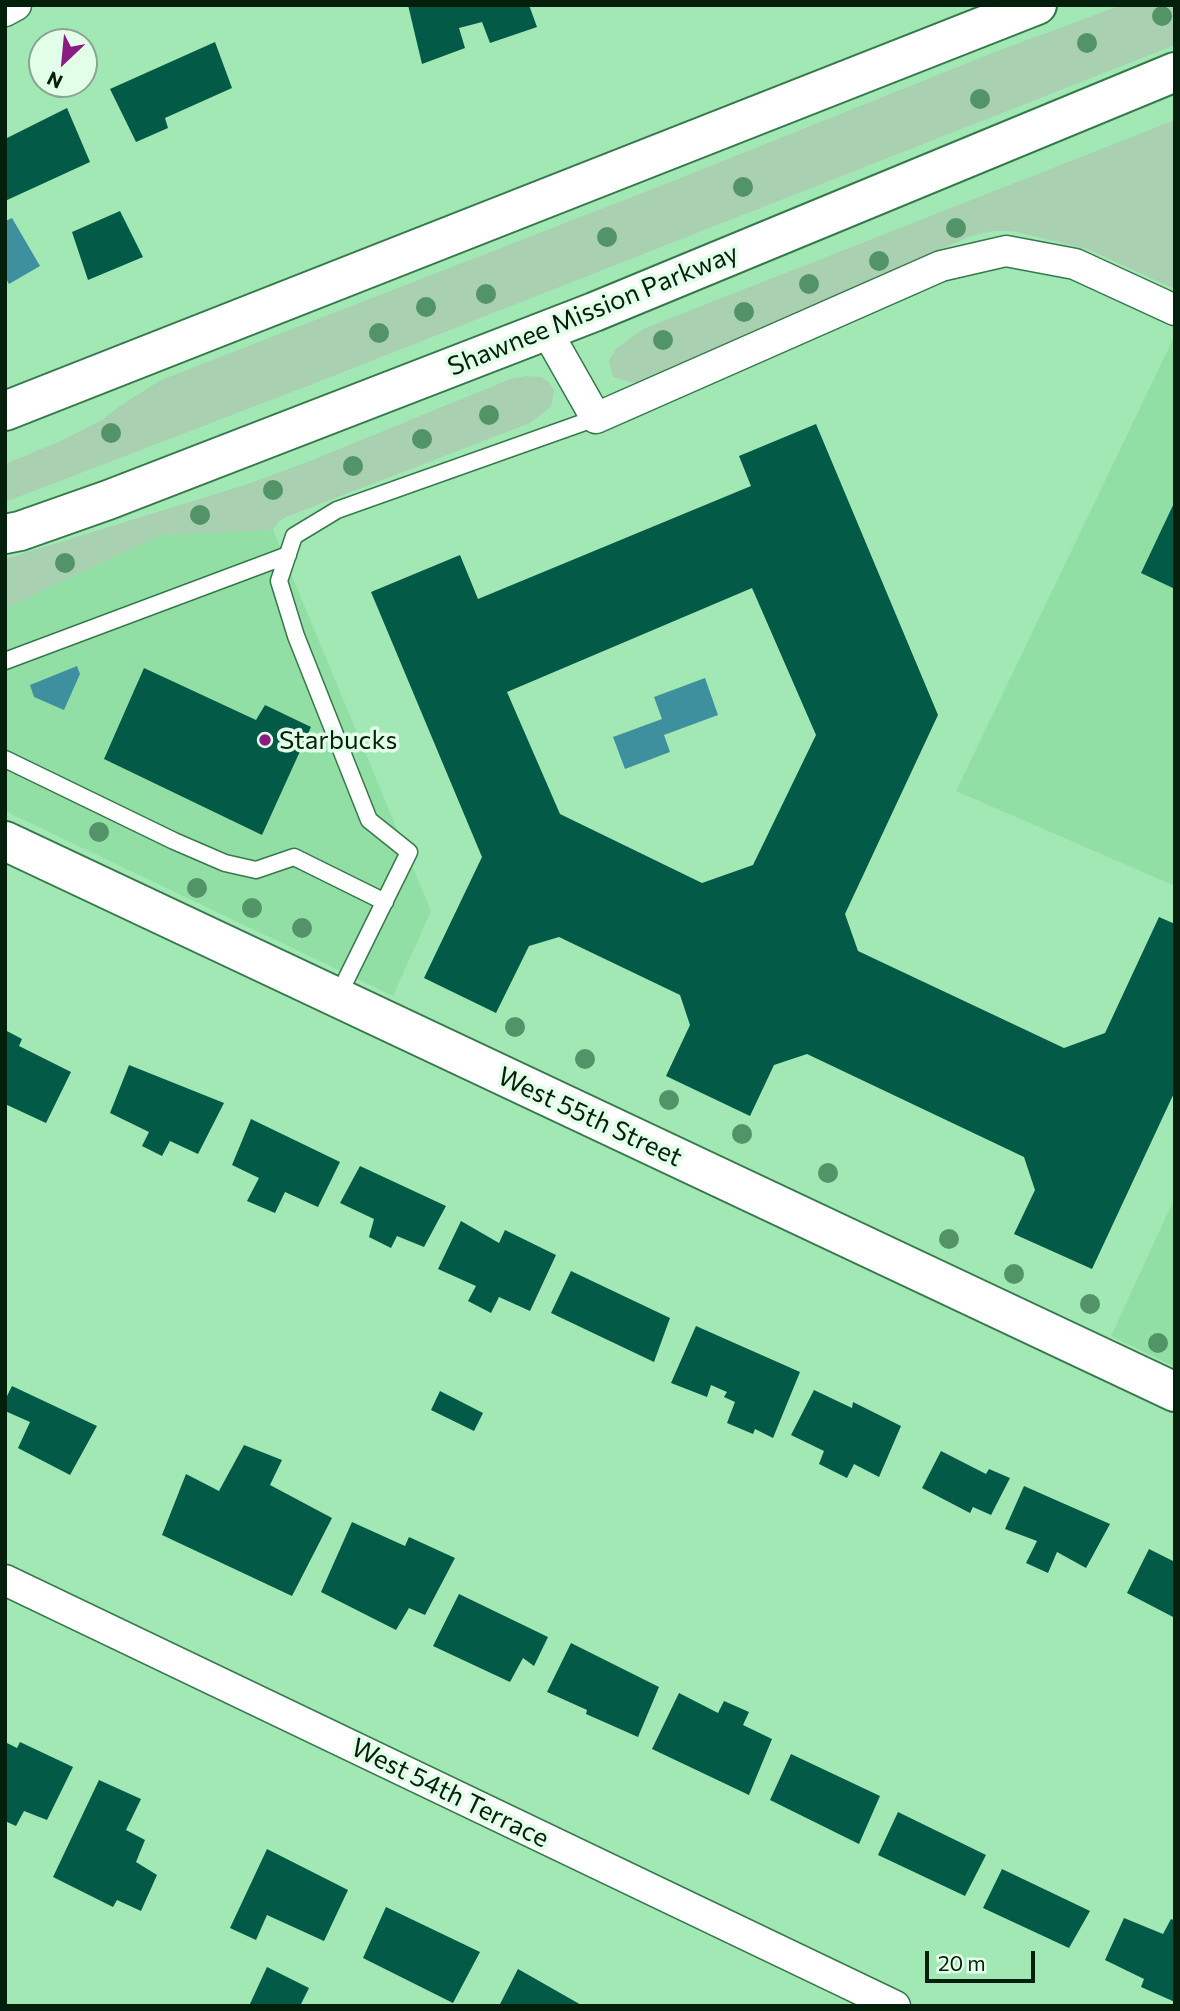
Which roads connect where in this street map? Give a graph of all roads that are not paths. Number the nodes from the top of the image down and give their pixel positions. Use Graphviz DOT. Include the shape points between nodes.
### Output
graph roads {
  1 [pos="16,5"];
  2 [pos="1037,5"];
  3 [pos="5,11"];
  4 [pos="1175,72"];
  5 [pos="1175,310"];
  6 [pos="546,330"];
  7 [pos="5,411"];
  8 [pos="596,418"];
  9 [pos="5,534"];
  10 [pos="288,555"];
  11 [pos="5,661"];
  12 [pos="5,759"];
  13 [pos="5,841"];
  14 [pos="384,902"];
  15 [pos="337,998"];
  16 [pos="1175,1392"];
  17 [pos="5,1580"];
  18 [pos="895,2006"];
  1 -- 3 [label="street"];
  2 -- 7 [label="main road"];
  4 -- 6 [label="main road, Shawnee Mission Parkway"];
  5 -- 8 [label="street" via="1075,264 1006,251 941,266"];
  6 -- 8 [label="street"];
  6 -- 9 [label="main road, Shawnee Mission Parkway" via="108,500"];
  8 -- 10 [label="lane" via="337,510 293,536"];
  10 -- 11 [label="lane"];
  10 -- 14 [label="lane" via="279,581 282,592 369,820 410,852"];
  12 -- 14 [label="lane" via="225,863 256,870 294,857"];
  13 -- 15 [label="main road, West 55th Street"];
  14 -- 15 [label="lane"];
  15 -- 16 [label="main road, West 55th Street"];
  17 -- 18 [label="street, West 54th Terrace"];
}
